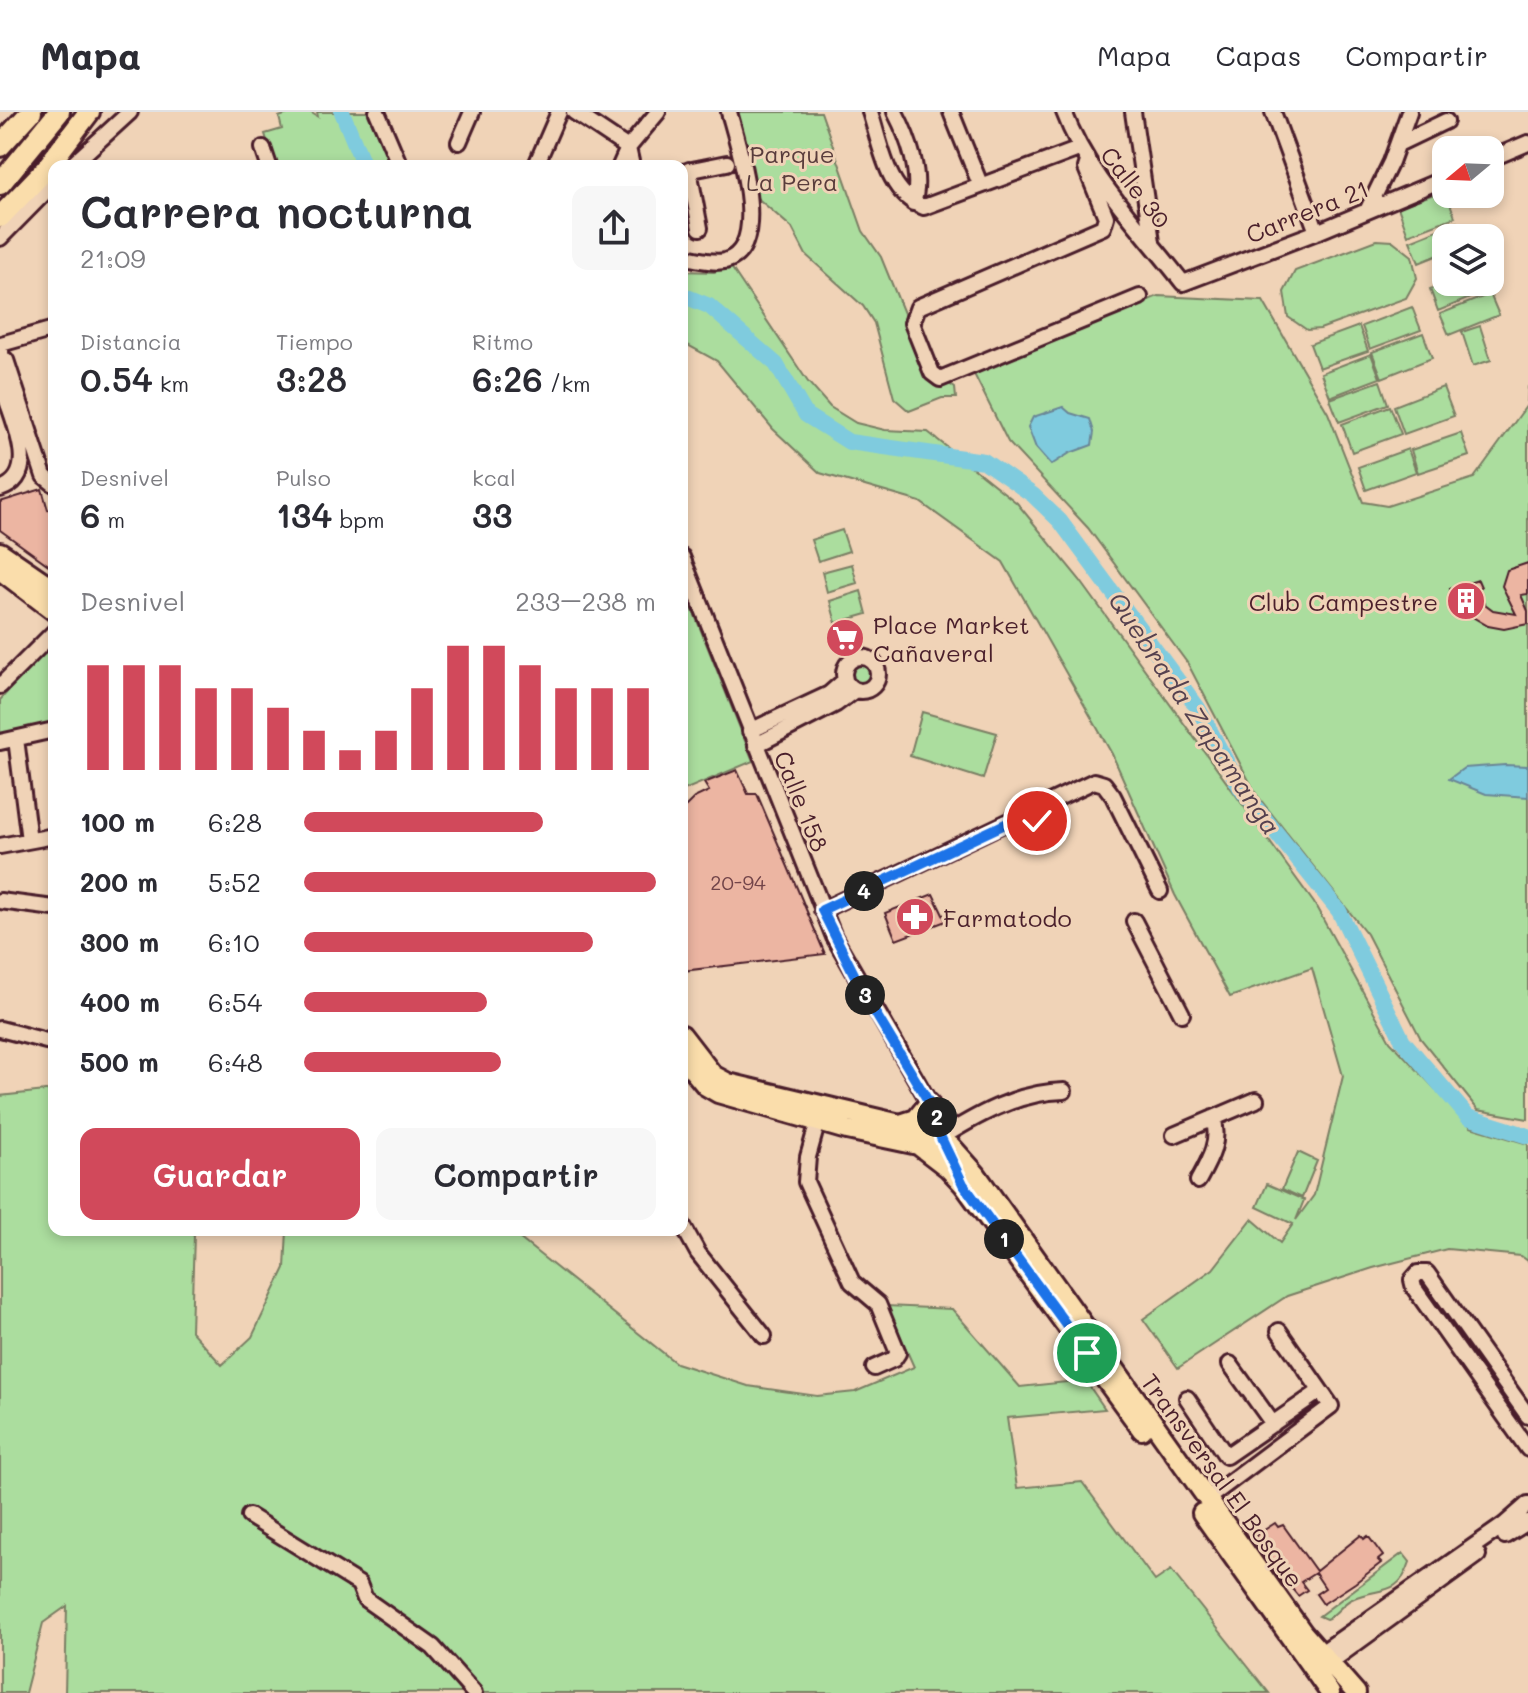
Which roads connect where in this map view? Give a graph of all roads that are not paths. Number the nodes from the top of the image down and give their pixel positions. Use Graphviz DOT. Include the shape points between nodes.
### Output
graph roads {
  1 [pos="31,112"];
  2 [pos="59,112"];
  3 [pos="89,112"];
  4 [pos="130,112"];
  5 [pos="377,112"];
  6 [pos="472,112"];
  7 [pos="559,112"];
  8 [pos="574,112"];
  9 [pos="658,112"];
  10 [pos="729,112"];
  11 [pos="870,112"];
  12 [pos="895,112"];
  13 [pos="951,112"];
  14 [pos="1064,112"];
  15 [pos="1133,112"];
  16 [pos="1273,112"];
  17 [pos="1409,112"];
  18 [pos="1446,121"];
  19 [pos="459,142"];
  20 [pos="1528,143"];
  21 [pos="1398,144"];
  22 [pos="0,146"];
  23 [pos="263,148"];
  24 [pos="628,148"];
  25 [pos="1504,153"];
  26 [pos="1083,156"];
  27 [pos="50,160"];
  28 [pos="78,160"];
  29 [pos="267,160"];
  30 [pos="397,160"];
  31 [pos="538,160"];
  32 [pos="623,160"];
  33 [pos="631,160"];
  34 [pos="48,162"];
  35 [pos="727,163"];
  36 [pos="688,171"];
  37 [pos="688,179"];
  38 [pos="0,184"];
  39 [pos="980,184"];
  40 [pos="1432,184"];
  41 [pos="48,189"];
  42 [pos="913,203"];
  43 [pos="1367,211"];
  44 [pos="0,220"];
  45 [pos="700,228"];
  46 [pos="1317,232"];
  47 [pos="0,238"];
  48 [pos="1152,243"];
  49 [pos="688,258"];
  50 [pos="1183,283"];
  51 [pos="1140,297"];
  52 [pos="48,330"];
  53 [pos="1,342"];
  54 [pos="48,479"];
  55 [pos="0,489"];
  56 [pos="0,552"];
  57 [pos="0,570"];
  58 [pos="688,572"];
  59 [pos="48,585"];
  60 [pos="48,606"];
  61 [pos="48,638"];
  62 [pos="850,685"];
  63 [pos="0,686"];
  64 [pos="48,731"];
  65 [pos="753,738"];
  66 [pos="16,739"];
  67 [pos="0,742"];
  68 [pos="1035,816"];
  69 [pos="48,837"];
  70 [pos="29,840"];
  71 [pos="0,846"];
  72 [pos="935,866"];
  73 [pos="1160,891"];
  74 [pos="0,901"];
  75 [pos="48,907"];
  76 [pos="822,910"];
  77 [pos="1134,921"];
  78 [pos="1182,1014"];
  79 [pos="0,1029"];
  80 [pos="909,1037"];
  81 [pos="48,1041"];
  82 [pos="688,1043"];
  83 [pos="893,1043"];
  84 [pos="688,1064"];
  85 [pos="1064,1091"];
  86 [pos="1256,1100"];
  87 [pos="929,1103"];
  88 [pos="1213,1118"];
  89 [pos="818,1121"];
  90 [pos="897,1125"];
  91 [pos="1174,1135"];
  92 [pos="941,1138"];
  93 [pos="918,1145"];
  94 [pos="1198,1181"];
  95 [pos="963,1184"];
  96 [pos="688,1235"];
  97 [pos="1279,1331"];
  98 [pos="764,1336"];
  99 [pos="1230,1364"];
  100 [pos="874,1368"];
  101 [pos="1320,1391"];
  102 [pos="1187,1398"];
  103 [pos="1528,1416"];
  104 [pos="1273,1424"];
  105 [pos="1528,1449"];
  106 [pos="1207,1499"];
  107 [pos="1528,1504"];
  108 [pos="249,1516"];
  109 [pos="1528,1522"];
  110 [pos="1325,1658"];
  111 [pos="474,1693"];
  112 [pos="1330,1693"];
  113 [pos="1356,1693"];
  1 -- 22 [label="highway"];
  2 -- 38 [label="highway"];
  3 -- 27 [label="highway"];
  4 -- 28 [label="street"];
  5 -- 30 [label="street"];
  6 -- 19 [label="street"];
  7 -- 31 [label="street"];
  8 -- 24 [label="street"];
  9 -- 24 [label="street"];
  10 -- 49 [label="street" via="751,227 743,249 722,262"];
  11 -- 42 [label="street" via="893,182"];
  12 -- 42 [label="street" via="916,178"];
  13 -- 39 [label="street"];
  14 -- 26 [label="street, Calle 30"];
  15 -- 48 [label="street"];
  16 -- 46 [label="street"];
  17 -- 21 [label="street"];
  18 -- 21 [label="street"];
  20 -- 25 [label="street"];
  21 -- 43 [label="street"];
  23 -- 29 [label="street"];
  24 -- 32 [label="street"];
  24 -- 33 [label="street"];
  26 -- 39 [label="street"];
  26 -- 48 [label="street, Calle 30"];
  26 -- 51 [label="street" via="1106,217 1103,227 918,307 912,323 932,373 940,379"];
  34 -- 44 [label="highway"];
  35 -- 36 [label="street"];
  37 -- 45 [label="street"];
  39 -- 42 [label="street" via="924,207"];
  40 -- 43 [label="street, Carrera 21"];
  41 -- 47 [label="street"];
  43 -- 46 [label="street, Carrera 21"];
  46 -- 50 [label="street, Carrera 21"];
  48 -- 50 [label="street, Calle 30"];
  52 -- 53 [label="street"];
  53 -- 54 [label="street"];
  53 -- 55 [label="street" via="2,381 21,469 15,481"];
  56 -- 59 [label="main road"];
  57 -- 60 [label="main road"];
  58 -- 65 [label="street, Calle 158"];
  61 -- 63 [label="street"];
  62 -- 65 [label="street" via="836,704"];
  64 -- 66 [label="street"];
  65 -- 76 [label="street, Calle 158"];
  66 -- 67 [label="street"];
  66 -- 70 [label="street"];
  68 -- 72 [label="street"];
  68 -- 73 [label="street" via="1089,782 1104,784"];
  68 -- 76 [label="street"];
  69 -- 70 [label="street"];
  70 -- 71 [label="street"];
  74 -- 75 [label="street"];
  76 -- 83 [label="street, Calle 158"];
  77 -- 78 [label="street"];
  79 -- 81 [label="street"];
  80 -- 83 [label="street"];
  82 -- 90 [label="main road, Transversal El Bosque" via="704,1065 728,1083"];
  83 -- 87 [label="street, Calle 158"];
  84 -- 89 [label="main road, Transversal El Bosque" via="718,1093"];
  85 -- 92 [label="street" via="1022,1097"];
  86 -- 88 [label="street"];
  87 -- 90 [label="main road" via="916,1119"];
  87 -- 92 [label="street, Calle 158"];
  88 -- 91 [label="street"];
  88 -- 94 [label="street" via="1214,1146"];
  89 -- 93 [label="main road, Transversal El Bosque"];
  89 -- 100 [label="street" via="806,1182 852,1282 878,1304 898,1353"];
  90 -- 92 [label="main road, Transversal El Bosque"];
  92 -- 93 [label="street"];
  92 -- 95 [label="street, Calle 158"];
  92 -- 106 [label="main road, Transversal El Bosque" via="976,1174"];
  93 -- 95 [label="main road, Transversal El Bosque"];
  95 -- 112 [label="main road, Transversal El Bosque"];
  96 -- 98 [label="street"];
  97 -- 101 [label="street"];
  99 -- 104 [label="street"];
  101 -- 104 [label="street"];
  101 -- 106 [label="street" via="1331,1406"];
  102 -- 104 [label="street" via="1226,1456"];
  103 -- 105 [label="street" via="1427,1273 1418,1273 1414,1288"];
  106 -- 110 [label="main road, Transversal El Bosque"];
  107 -- 110 [label="street"];
  108 -- 111 [label="street" via="359,1584 365,1599 433,1647"];
  109 -- 110 [label="street"];
  110 -- 113 [label="main road, Transversal El Bosque"];
}
